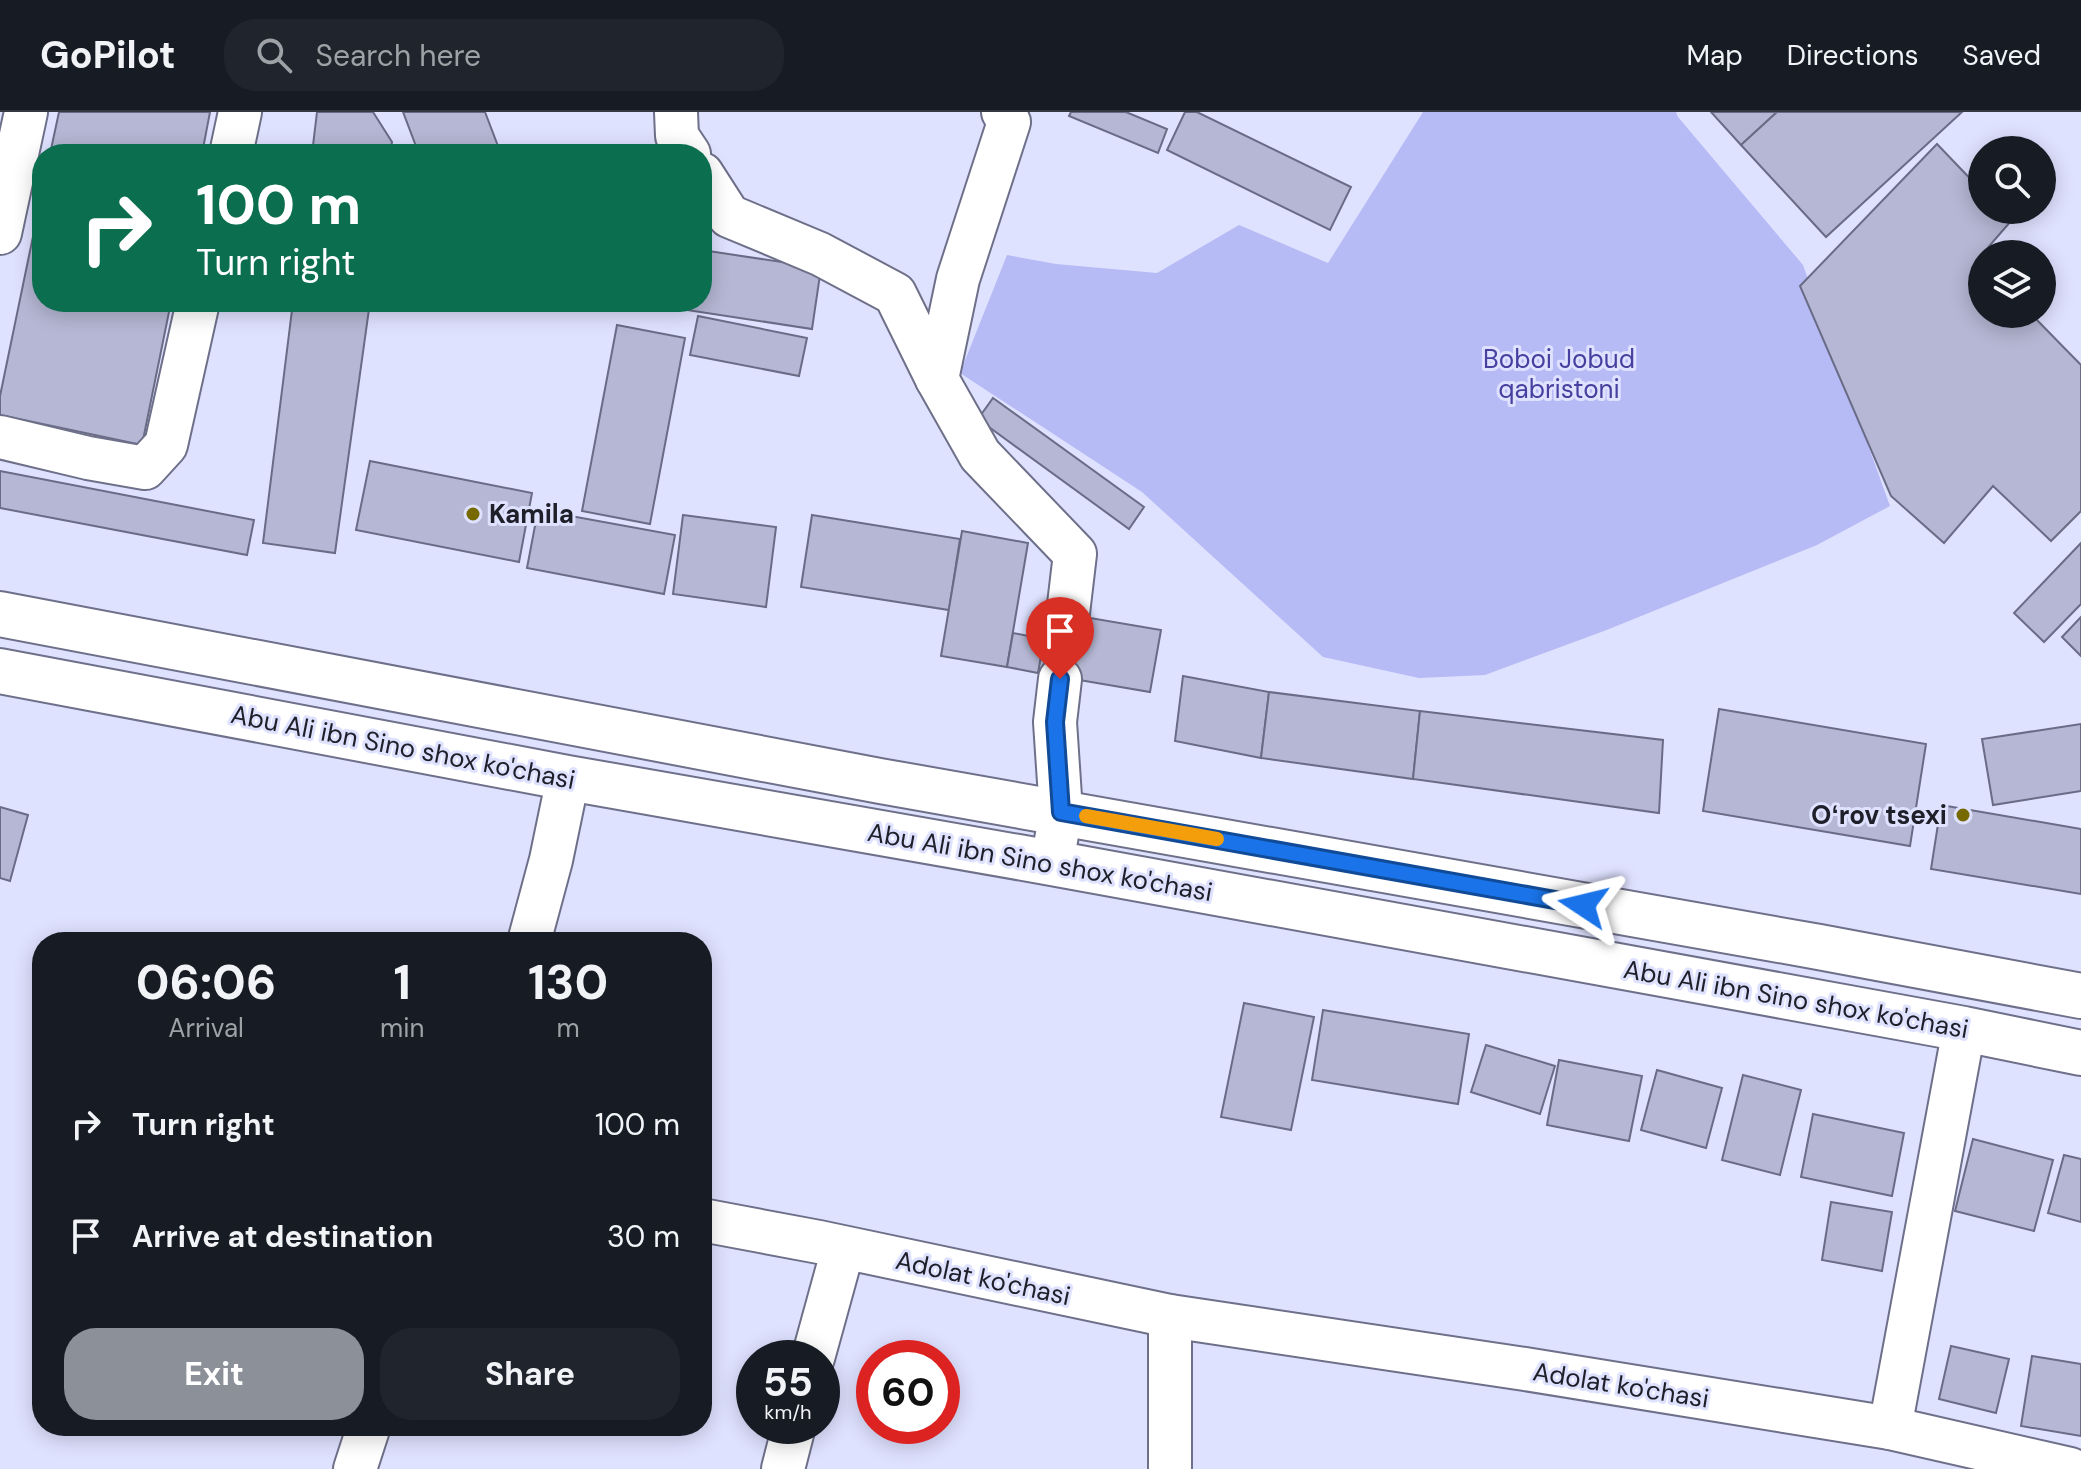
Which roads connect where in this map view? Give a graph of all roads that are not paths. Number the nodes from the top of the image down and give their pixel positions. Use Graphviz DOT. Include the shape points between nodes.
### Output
graph roads {
  1 [pos="26,112"];
  2 [pos="240,112"];
  3 [pos="676,112"];
  4 [pos="1003,112"];
  5 [pos="233,144"];
  6 [pos="682,144"];
  7 [pos="712,190"];
  8 [pos="0,233"];
  9 [pos="196,312"];
  10 [pos="937,379"];
  11 [pos="0,437"];
  12 [pos="1068,613"];
  13 [pos="0,614"];
  14 [pos="0,671"];
  15 [pos="1060,679"];
  16 [pos="568,778"];
  17 [pos="1061,812"];
  18 [pos="1052,863"];
  19 [pos="532,932"];
  20 [pos="2081,996"];
  21 [pos="1964,1029"];
  22 [pos="2081,1053"];
  23 [pos="712,1222"];
  24 [pos="843,1249"];
  25 [pos="1170,1316"];
  26 [pos="818,1340"];
  27 [pos="1890,1428"];
  28 [pos="366,1436"];
  29 [pos="789,1444"];
  30 [pos="355,1469"];
  31 [pos="783,1469"];
  32 [pos="1170,1469"];
  33 [pos="2070,1469"];
  1 -- 8 [label="street"];
  2 -- 5 [label="street"];
  3 -- 6 [label="street"];
  4 -- 10 [label="street" via="1009,122 958,279"];
  7 -- 10 [label="street" via="729,216 820,254 895,294"];
  9 -- 11 [label="street" via="166,445 145,468"];
  10 -- 12 [label="street" via="980,455 1075,554"];
  13 -- 17 [label="main road, Abu Ali ibn Sino shox ko'chasi"];
  14 -- 16 [label="main road, Abu Ali ibn Sino shox ko'chasi"];
  15 -- 17 [label="street" via="1055,722"];
  16 -- 18 [label="main road, Abu Ali ibn Sino shox ko'chasi"];
  16 -- 19 [label="street"];
  17 -- 18 [label="street"];
  17 -- 20 [label="main road, Abu Ali ibn Sino shox ko'chasi"];
  18 -- 21 [label="main road, Abu Ali ibn Sino shox ko'chasi"];
  21 -- 22 [label="main road, Abu Ali ibn Sino shox ko'chasi"];
  21 -- 27 [label="street"];
  23 -- 24 [label="street, Adolat ko'chasi"];
  24 -- 25 [label="street, Adolat ko'chasi"];
  24 -- 26 [label="street"];
  25 -- 27 [label="street, Adolat ko'chasi"];
  25 -- 32 [label="street"];
  27 -- 33 [label="street, Adolat ko'chasi"];
  28 -- 30 [label="street"];
  29 -- 31 [label="street"];
}
